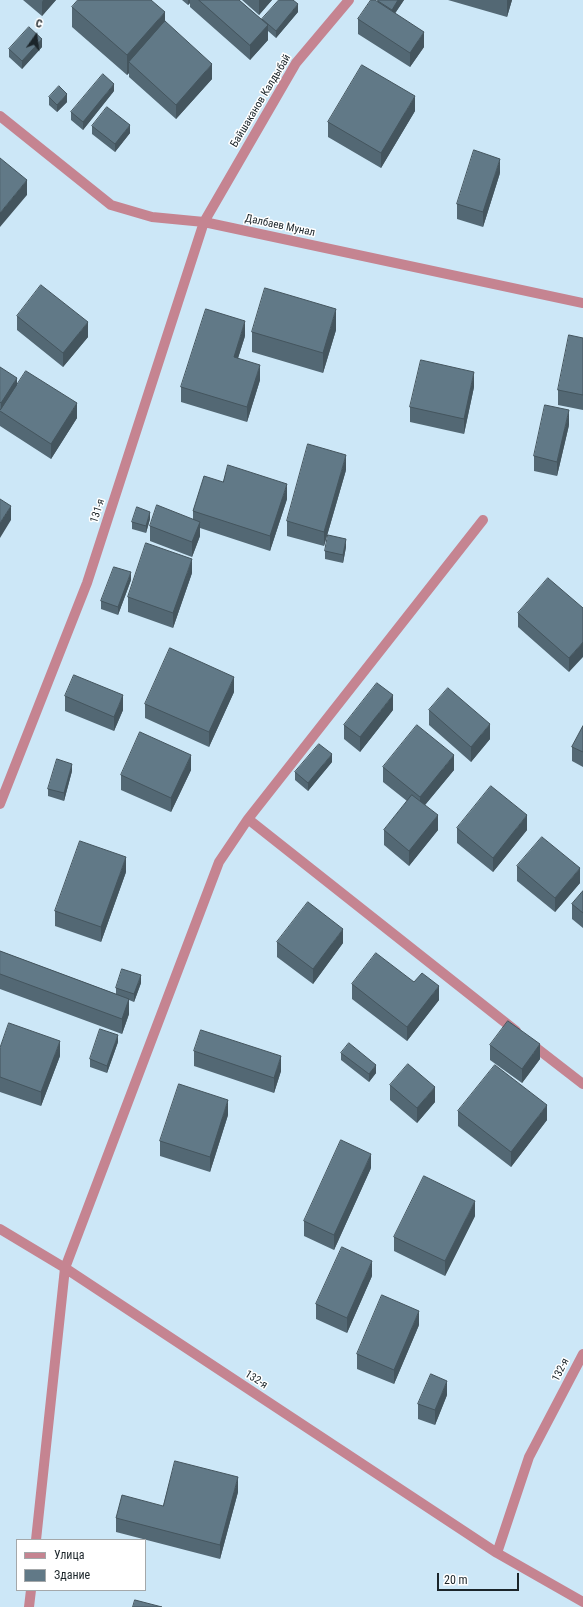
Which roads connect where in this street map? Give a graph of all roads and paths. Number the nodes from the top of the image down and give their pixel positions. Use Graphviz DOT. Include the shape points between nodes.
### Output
graph roads {
  1 [pos="349,0"];
  2 [pos="0,116"];
  3 [pos="204,222"];
  4 [pos="583,303"];
  5 [pos="483,520"];
  6 [pos="0,804"];
  7 [pos="248,819"];
  8 [pos="583,1084"];
  9 [pos="0,1229"];
  10 [pos="65,1268"];
  11 [pos="583,1354"];
  12 [pos="36,1539"];
  13 [pos="497,1553"];
  14 [pos="31,1591"];
  15 [pos="583,1602"];
  16 [pos="29,1607"];
  1 -- 3 [label="street, Байшаканов Калдыбай" via="296,63"];
  2 -- 3 [label="street, Далбаев Мунал" via="111,205 152,217"];
  3 -- 4 [label="street, Далбаев Мунал"];
  3 -- 6 [label="street, 131-я" via="87,583"];
  5 -- 7 [label="street"];
  7 -- 8 [label="street"];
  7 -- 10 [label="street" via="219,862"];
  9 -- 10 [label="street, 132-я"];
  10 -- 12 [label="street"];
  10 -- 13 [label="street, 132-я"];
  11 -- 13 [label="street, 132-я" via="530,1457"];
  13 -- 15 [label="street, 132-я"];
  14 -- 16 [label="street"];
}
